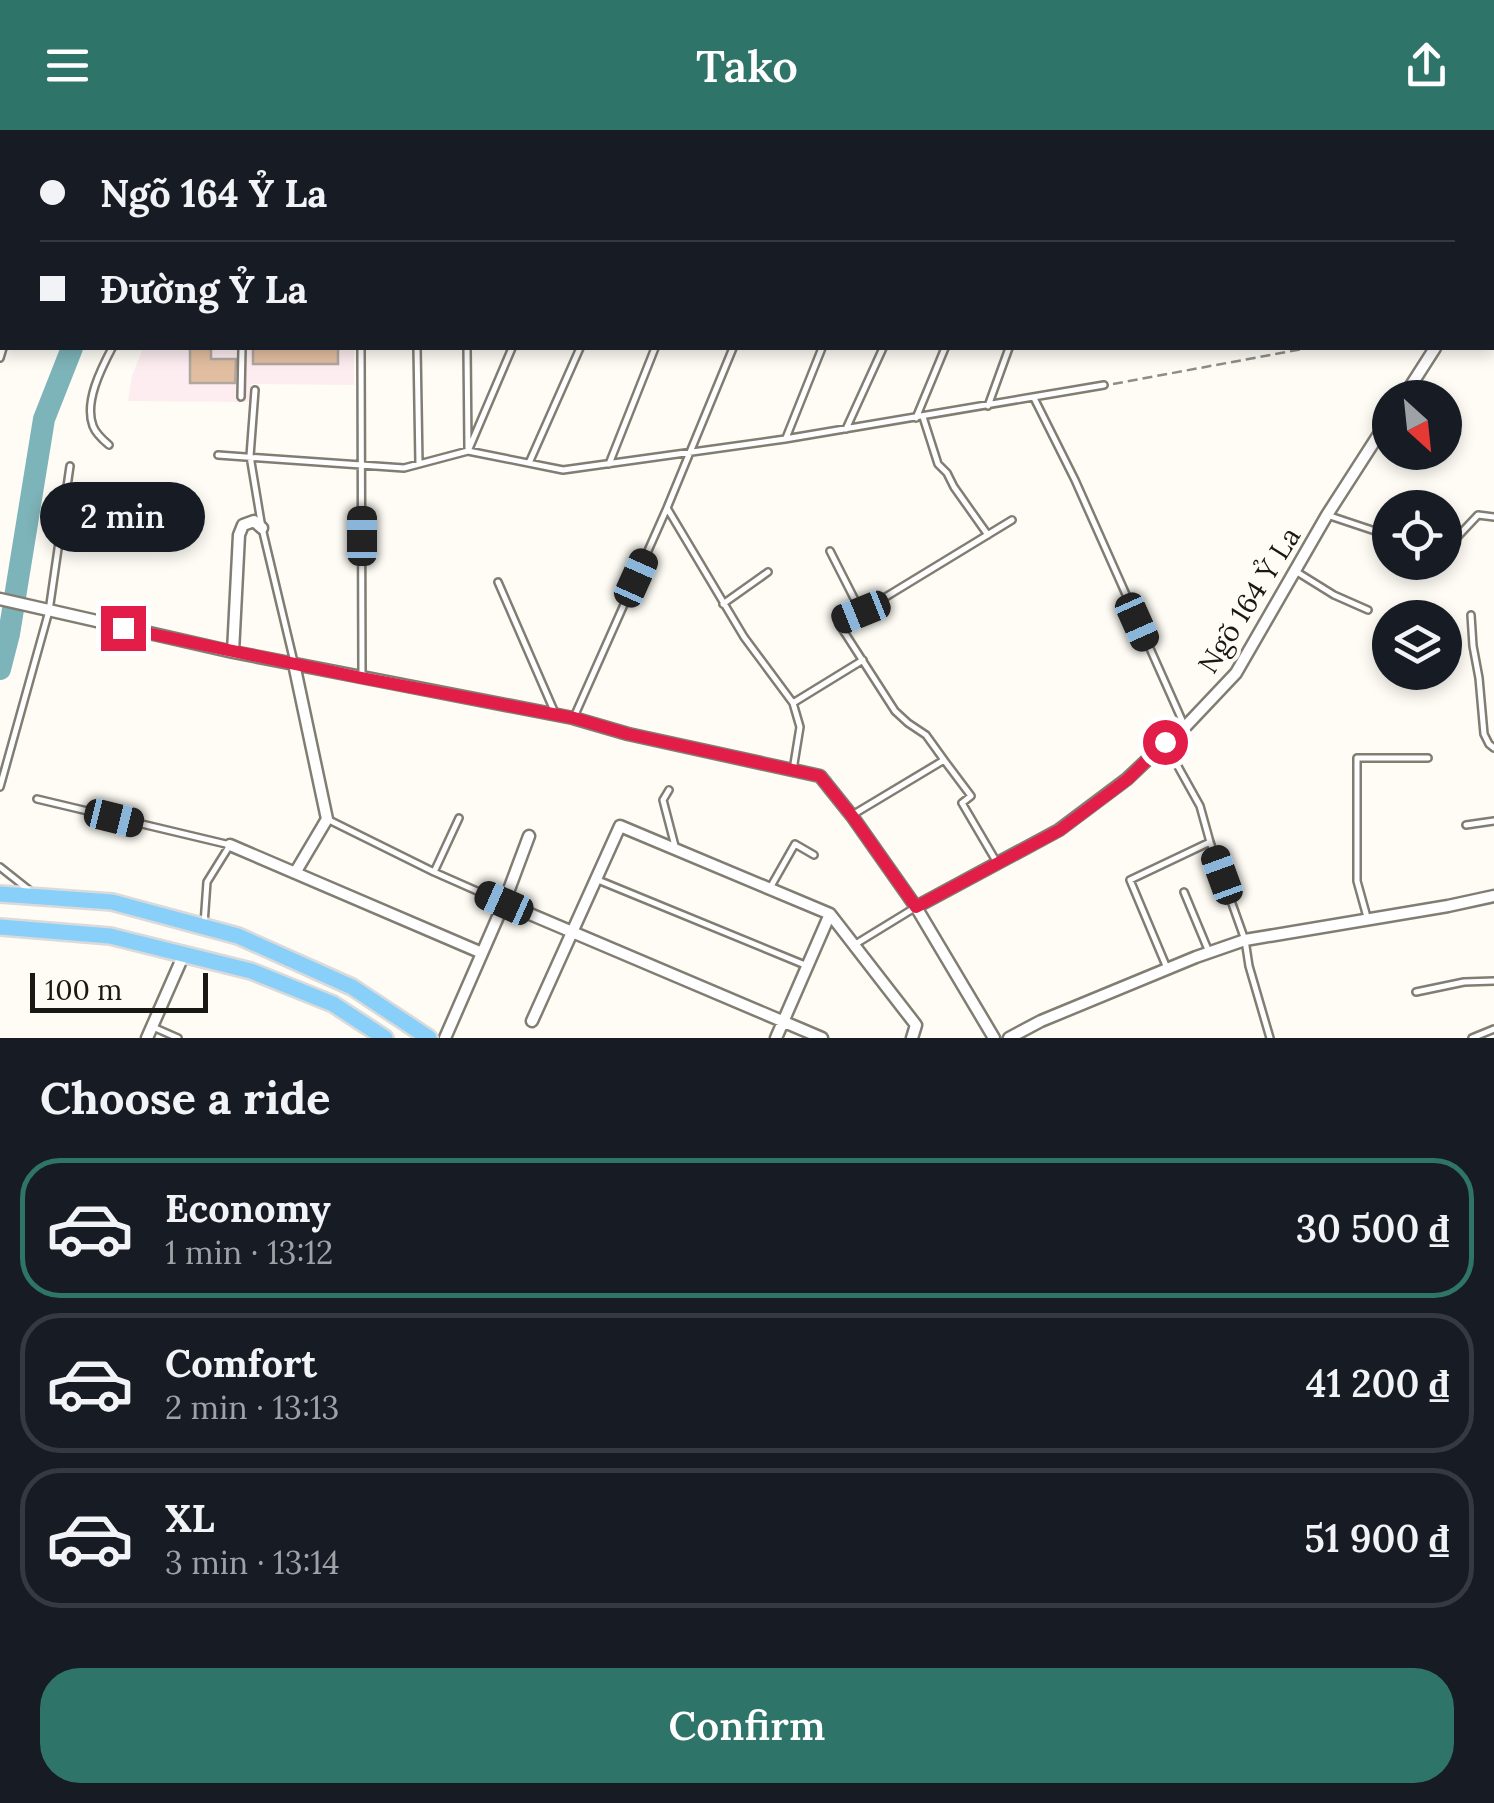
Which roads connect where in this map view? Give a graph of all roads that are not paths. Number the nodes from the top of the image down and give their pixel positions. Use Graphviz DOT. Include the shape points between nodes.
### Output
graph roads {
  1 [pos="111,350"];
  2 [pos="242,350"];
  3 [pos="361,350"];
  4 [pos="417,350"];
  5 [pos="468,350"];
  6 [pos="511,350"];
  7 [pos="579,350"];
  8 [pos="654,350"];
  9 [pos="732,350"];
  10 [pos="821,350"];
  11 [pos="882,350"];
  12 [pos="944,350"];
  13 [pos="1008,350"];
  14 [pos="1434,350"];
  15 [pos="1415,380"];
  16 [pos="1104,385"];
  17 [pos="255,390"];
  18 [pos="241,397"];
  19 [pos="1034,398"];
  20 [pos="988,406"];
  21 [pos="919,417"];
  22 [pos="846,429"];
  23 [pos="785,439"];
  24 [pos="108,446"];
  25 [pos="1372,446"];
  26 [pos="468,452"];
  27 [pos="690,452"];
  28 [pos="218,455"];
  29 [pos="250,456"];
  30 [pos="363,464"];
  31 [pos="419,464"];
  32 [pos="529,464"];
  33 [pos="609,464"];
  34 [pos="70,466"];
  35 [pos="667,508"];
  36 [pos="1327,515"];
  37 [pos="1494,517"];
  38 [pos="1012,520"];
  39 [pos="262,528"];
  40 [pos="1372,530"];
  41 [pos="1462,531"];
  42 [pos="988,535"];
  43 [pos="830,550"];
  44 [pos="768,572"];
  45 [pos="1297,572"];
  46 [pos="498,582"];
  47 [pos="0,599"];
  48 [pos="723,604"];
  49 [pos="1368,610"];
  50 [pos="49,611"];
  51 [pos="861,612"];
  52 [pos="1472,615"];
  53 [pos="232,652"];
  54 [pos="863,660"];
  55 [pos="294,664"];
  56 [pos="362,678"];
  57 [pos="793,703"];
  58 [pos="556,715"];
  59 [pos="574,718"];
  60 [pos="1185,727"];
  61 [pos="1165,742"];
  62 [pos="1494,748"];
  63 [pos="1428,758"];
  64 [pos="944,760"];
  65 [pos="793,770"];
  66 [pos="0,787"];
  67 [pos="669,790"];
  68 [pos="37,800"];
  69 [pos="852,816"];
  70 [pos="460,818"];
  71 [pos="327,819"];
  72 [pos="1494,821"];
  73 [pos="1466,825"];
  74 [pos="529,836"];
  75 [pos="1210,842"];
  76 [pos="230,845"];
  77 [pos="675,849"];
  78 [pos="814,855"];
  79 [pos="997,864"];
  80 [pos="0,867"];
  81 [pos="434,872"];
  82 [pos="295,873"];
  83 [pos="596,879"];
  84 [pos="769,889"];
  85 [pos="1184,892"];
  86 [pos="0,894"];
  87 [pos="37,896"];
  88 [pos="1493,900"];
  89 [pos="504,903"];
  90 [pos="916,907"];
  91 [pos="830,914"];
  92 [pos="1367,918"];
  93 [pos="204,927"];
  94 [pos="0,928"];
  95 [pos="572,932"];
  96 [pos="1245,940"];
  97 [pos="854,945"];
  98 [pos="1209,952"];
  99 [pos="482,953"];
  100 [pos="184,954"];
  101 [pos="808,966"];
  102 [pos="1167,968"];
  103 [pos="1494,981"];
  104 [pos="1416,992"];
  105 [pos="532,1021"];
  106 [pos="784,1022"];
  107 [pos="1494,1029"];
  108 [pos="150,1032"];
  109 [pos="178,1038"];
  110 [pos="384,1038"];
  111 [pos="429,1038"];
  112 [pos="445,1038"];
  113 [pos="776,1038"];
  114 [pos="822,1038"];
  115 [pos="912,1038"];
  116 [pos="994,1038"];
  117 [pos="1009,1038"];
  118 [pos="1270,1038"];
  119 [pos="1472,1038"];
  1 -- 24 [label="lane" via="90,409 94,429"];
  2 -- 18 [label="lane"];
  3 -- 30 [label="lane"];
  4 -- 31 [label="lane"];
  5 -- 26 [label="lane"];
  6 -- 26 [label="lane"];
  7 -- 32 [label="lane"];
  8 -- 33 [label="lane"];
  9 -- 27 [label="lane"];
  10 -- 23 [label="lane"];
  11 -- 22 [label="lane"];
  12 -- 21 [label="lane"];
  13 -- 20 [label="lane"];
  14 -- 15 [label="street"];
  16 -- 19 [label="lane"];
  17 -- 29 [label="lane"];
  19 -- 20 [label="lane"];
  19 -- 60 [label="lane"];
  20 -- 21 [label="lane"];
  21 -- 22 [label="lane"];
  21 -- 42 [label="lane" via="938,464"];
  22 -- 23 [label="lane"];
  23 -- 27 [label="lane"];
  25 -- 36 [label="street, Ngõ 164 Ỷ La"];
  26 -- 31 [label="lane"];
  26 -- 32 [label="lane"];
  27 -- 33 [label="lane"];
  27 -- 35 [label="lane"];
  28 -- 29 [label="lane"];
  29 -- 30 [label="lane"];
  29 -- 39 [label="lane"];
  30 -- 31 [label="lane"];
  30 -- 56 [label="lane"];
  32 -- 33 [label="lane" via="562,470"];
  34 -- 50 [label="lane"];
  35 -- 48 [label="lane"];
  35 -- 59 [label="lane"];
  36 -- 40 [label="lane"];
  36 -- 45 [label="street, Ngõ 164 Ỷ La"];
  37 -- 41 [label="lane" via="1478,514"];
  38 -- 42 [label="lane"];
  39 -- 53 [label="street" via="254,521 239,535"];
  39 -- 55 [label="lane"];
  42 -- 51 [label="lane"];
  43 -- 51 [label="lane"];
  44 -- 48 [label="lane"];
  45 -- 49 [label="lane"];
  45 -- 60 [label="street, Ngõ 164 Ỷ La" via="1236,674"];
  46 -- 58 [label="lane"];
  47 -- 50 [label="street"];
  48 -- 57 [label="lane"];
  50 -- 53 [label="street"];
  50 -- 66 [label="lane"];
  51 -- 54 [label="lane" via="840,624"];
  52 -- 62 [label="lane" via="1484,734"];
  53 -- 55 [label="street"];
  54 -- 57 [label="lane"];
  54 -- 64 [label="lane" via="895,711 926,734"];
  55 -- 56 [label="street"];
  55 -- 71 [label="street"];
  56 -- 58 [label="street"];
  57 -- 65 [label="lane" via="800,728"];
  58 -- 59 [label="street"];
  59 -- 65 [label="street"];
  60 -- 61 [label="street, Ngõ 164 Ỷ La"];
  61 -- 75 [label="lane" via="1200,806"];
  61 -- 79 [label="street, Ngõ 164 Ỷ La" via="1060,830"];
  63 -- 92 [label="lane" via="1357,758 1357,881"];
  64 -- 69 [label="lane"];
  64 -- 79 [label="lane" via="971,796 962,803"];
  65 -- 69 [label="street" via="820,776"];
  67 -- 77 [label="lane" via="663,800"];
  68 -- 76 [label="lane"];
  69 -- 90 [label="street"];
  70 -- 81 [label="lane"];
  71 -- 81 [label="lane"];
  71 -- 82 [label="street"];
  72 -- 73 [label="lane"];
  74 -- 89 [label="street"];
  75 -- 96 [label="lane"];
  75 -- 102 [label="lane" via="1130,880"];
  76 -- 82 [label="street"];
  76 -- 93 [label="lane" via="206,882"];
  77 -- 83 [label="street" via="620,826"];
  77 -- 84 [label="street"];
  78 -- 84 [label="lane" via="795,844"];
  79 -- 90 [label="street, Ngõ 164 Ỷ La"];
  80 -- 87 [label="lane"];
  81 -- 89 [label="lane"];
  82 -- 99 [label="street"];
  83 -- 95 [label="street"];
  83 -- 101 [label="lane"];
  84 -- 91 [label="street"];
  85 -- 98 [label="lane"];
  86 -- 87 [label="main road"];
  87 -- 93 [label="main road" via="112,902"];
  88 -- 92 [label="street"];
  89 -- 95 [label="street"];
  89 -- 99 [label="street"];
  90 -- 97 [label="lane"];
  90 -- 116 [label="street"];
  91 -- 97 [label="street"];
  91 -- 101 [label="street"];
  92 -- 96 [label="street"];
  93 -- 111 [label="main road" via="352,987"];
  94 -- 100 [label="main road" via="110,936"];
  95 -- 105 [label="street"];
  95 -- 106 [label="street"];
  96 -- 98 [label="street"];
  96 -- 118 [label="lane"];
  97 -- 115 [label="street" via="916,1025"];
  98 -- 102 [label="street"];
  99 -- 112 [label="street"];
  100 -- 108 [label="street"];
  100 -- 110 [label="main road" via="251,971 333,1004"];
  101 -- 106 [label="street"];
  102 -- 117 [label="street"];
  103 -- 104 [label="lane"];
  106 -- 113 [label="street"];
  106 -- 114 [label="street"];
  107 -- 119 [label="lane"];
  108 -- 109 [label="lane"];
}
